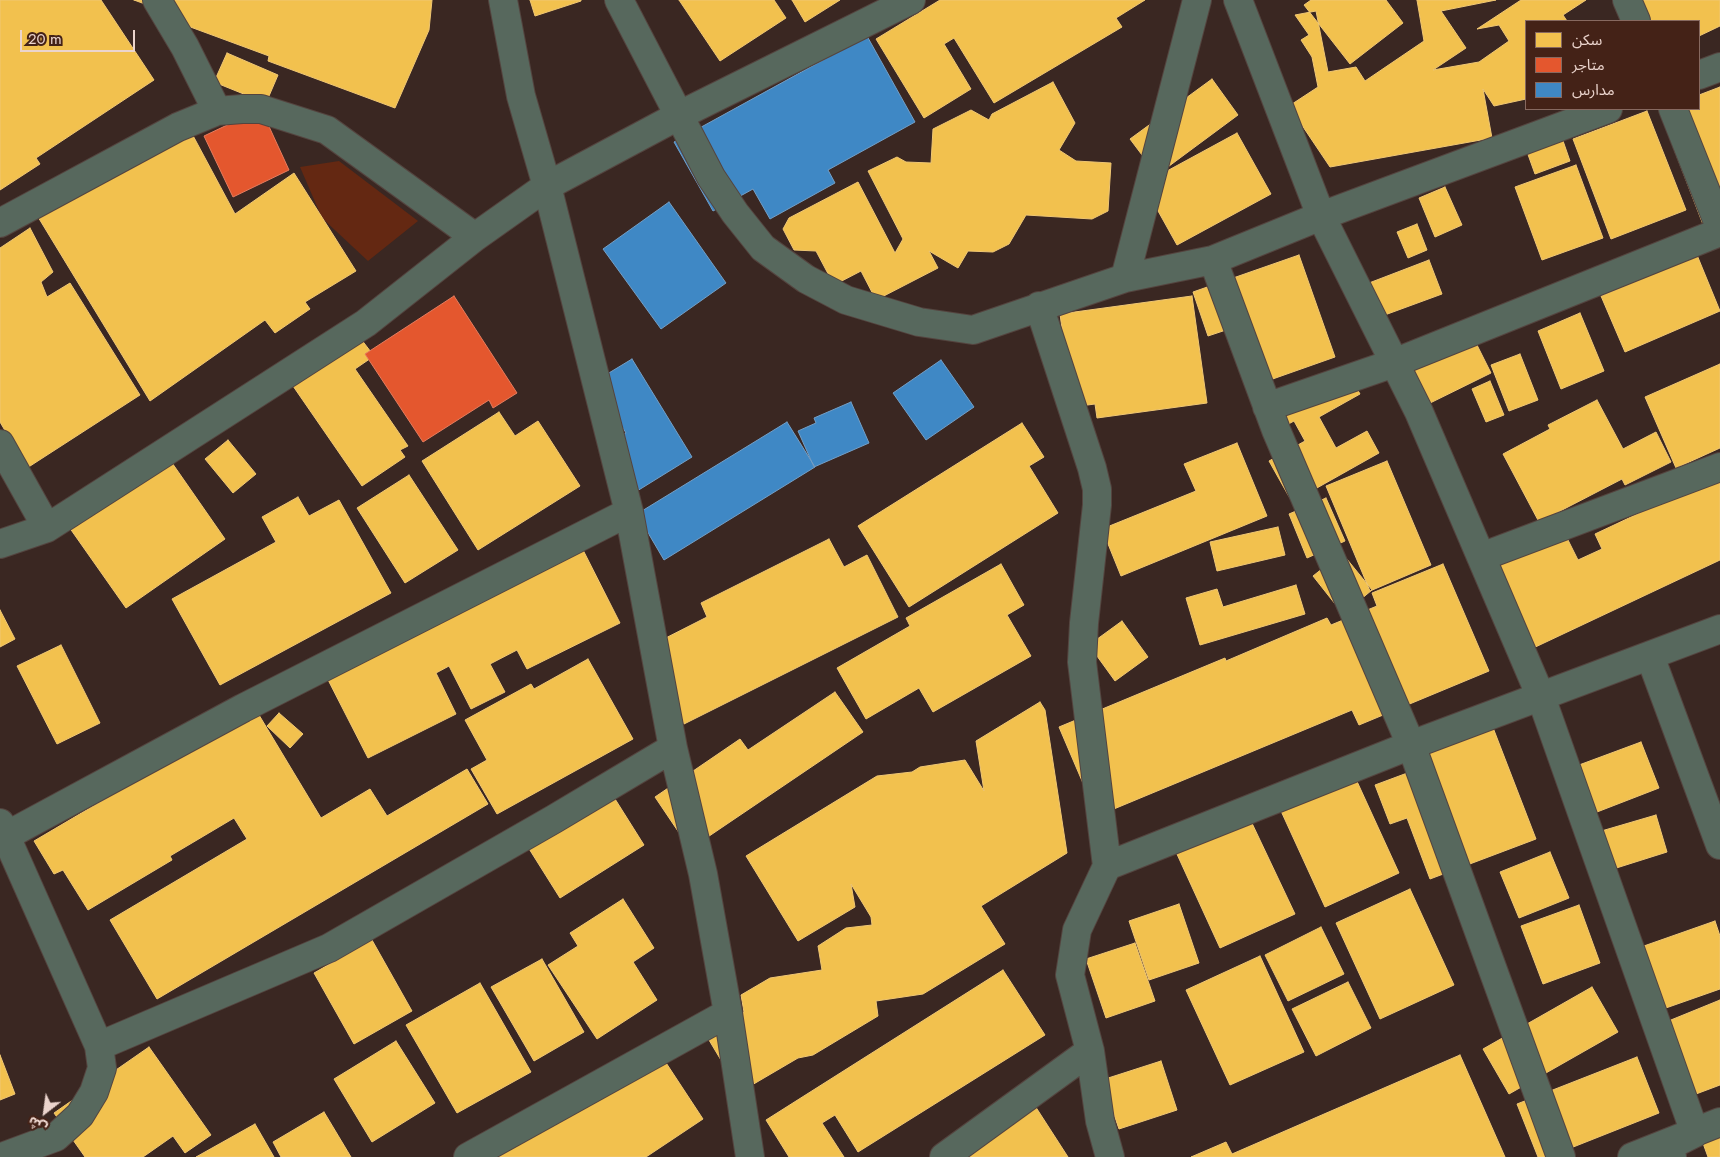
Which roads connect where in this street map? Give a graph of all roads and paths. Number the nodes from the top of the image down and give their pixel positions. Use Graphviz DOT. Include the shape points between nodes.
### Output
graph roads {
  1 [pos="157,0"];
  2 [pos="503,0"];
  3 [pos="619,0"];
  4 [pos="911,0"];
  5 [pos="1197,0"];
  6 [pos="1238,0"];
  7 [pos="1627,0"];
  8 [pos="1636,20"];
  9 [pos="1720,66"];
  10 [pos="1700,75"];
  11 [pos="1605,110"];
  12 [pos="1673,110"];
  13 [pos="217,111"];
  14 [pos="678,116"];
  15 [pos="547,186"];
  16 [pos="1321,216"];
  17 [pos="0,223"];
  18 [pos="1720,228"];
  19 [pos="1720,232"];
  20 [pos="474,237"];
  21 [pos="1213,260"];
  22 [pos="1125,278"];
  23 [pos="1039,306"];
  24 [pos="1394,363"];
  25 [pos="1267,407"];
  26 [pos="0,444"];
  27 [pos="1720,467"];
  28 [pos="629,512"];
  29 [pos="48,528"];
  30 [pos="0,544"];
  31 [pos="1481,557"];
  32 [pos="1720,630"];
  33 [pos="1650,656"];
  34 [pos="1541,697"];
  35 [pos="1411,745"];
  36 [pos="673,748"];
  37 [pos="3,830"];
  38 [pos="1720,845"];
  39 [pos="1107,866"];
  40 [pos="728,1013"];
  41 [pos="99,1046"];
  42 [pos="1090,1051"];
  43 [pos="1720,1122"];
  44 [pos="1694,1133"];
  45 [pos="2,1157"];
  46 [pos="468,1157"];
  47 [pos="750,1157"];
  48 [pos="944,1157"];
  49 [pos="1110,1157"];
  50 [pos="1560,1157"];
  51 [pos="1632,1157"];
  52 [pos="1672,1157"];
  1 -- 13 [label="street"];
  2 -- 15 [label="street" via="521,96"];
  3 -- 14 [label="street"];
  4 -- 14 [label="street"];
  5 -- 22 [label="street"];
  6 -- 16 [label="street"];
  7 -- 8 [label="street"];
  9 -- 10 [label="street"];
  11 -- 16 [label="street"];
  12 -- 18 [label="street"];
  13 -- 17 [label="street" via="178,127"];
  13 -- 20 [label="street" via="261,110 327,130"];
  14 -- 15 [label="street"];
  14 -- 23 [label="street" via="710,177 735,213 763,248 806,279 855,303 919,322 973,330"];
  15 -- 20 [label="street"];
  15 -- 28 [label="street"];
  16 -- 21 [label="street"];
  16 -- 24 [label="street"];
  19 -- 24 [label="street"];
  20 -- 29 [label="street" via="366,323"];
  21 -- 22 [label="street"];
  21 -- 25 [label="street"];
  22 -- 23 [label="street"];
  23 -- 39 [label="street" via="1096,489 1082,662"];
  24 -- 25 [label="street"];
  24 -- 31 [label="street" via="1419,412"];
  25 -- 35 [label="street"];
  26 -- 29 [label="street"];
  27 -- 31 [label="street"];
  28 -- 36 [label="street"];
  28 -- 37 [label="street"];
  29 -- 30 [label="street"];
  31 -- 34 [label="street"];
  32 -- 33 [label="street"];
  33 -- 34 [label="street"];
  33 -- 38 [label="street"];
  34 -- 35 [label="street"];
  34 -- 44 [label="street"];
  35 -- 39 [label="street"];
  35 -- 50 [label="street"];
  36 -- 40 [label="street" via="703,874"];
  36 -- 41 [label="street" via="329,948"];
  37 -- 41 [label="street"];
  39 -- 42 [label="street" via="1077,930 1070,975"];
  40 -- 46 [label="street"];
  40 -- 47 [label="street"];
  41 -- 45 [label="street" via="102,1068 94,1092 80,1114 56,1136"];
  42 -- 48 [label="street"];
  42 -- 49 [label="street" via="1100,1120"];
  43 -- 44 [label="street"];
  44 -- 51 [label="street"];
  44 -- 52 [label="street" via="1667,1147"];
}
